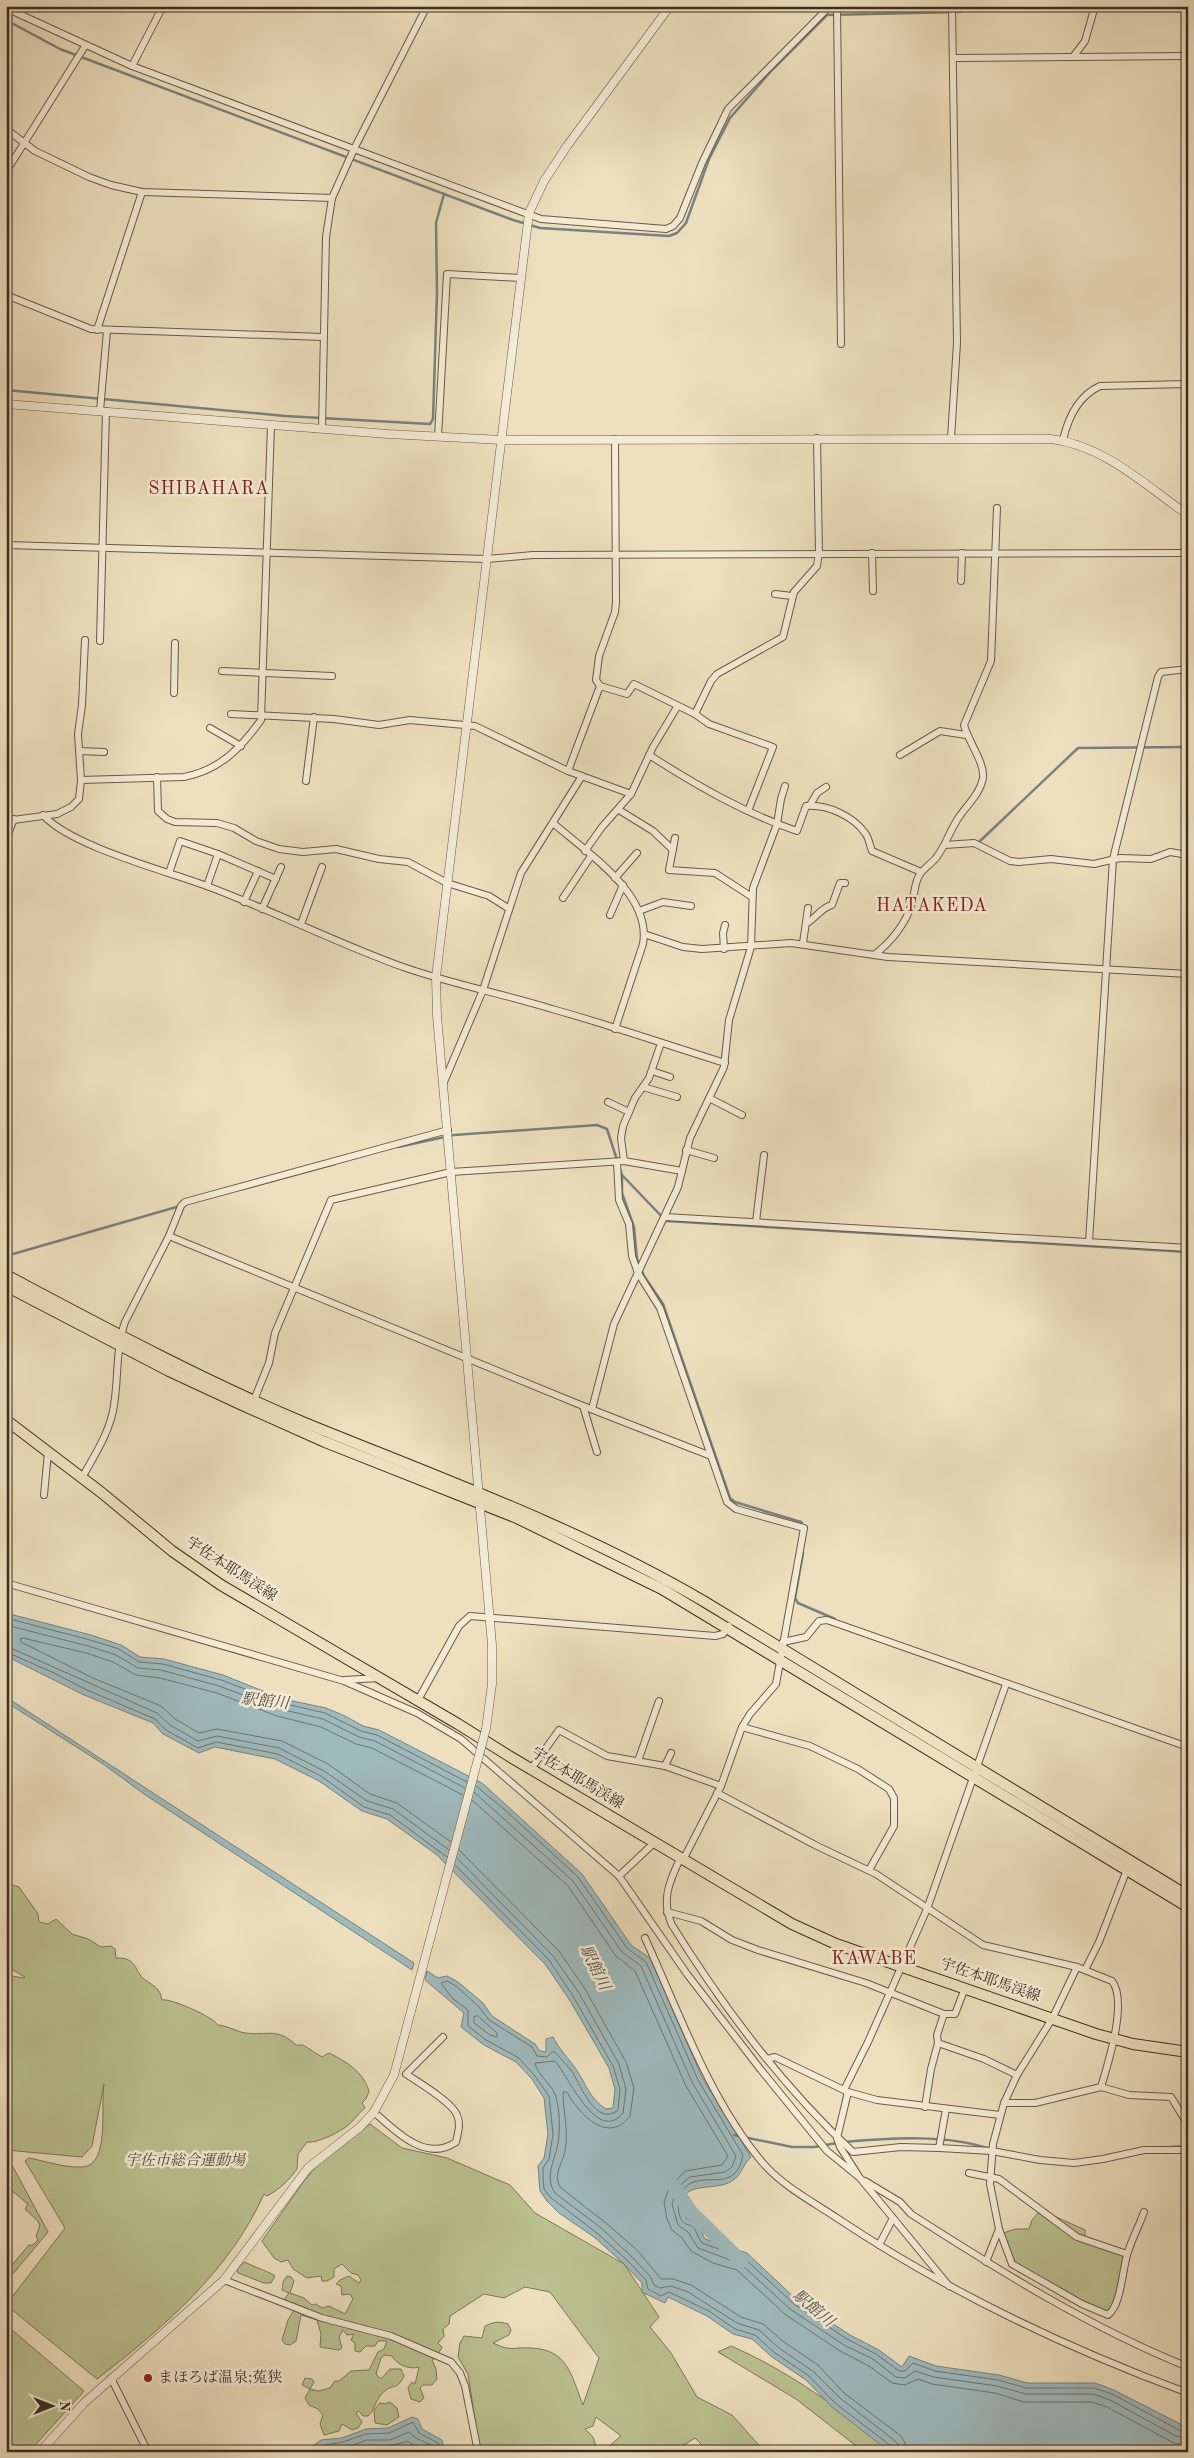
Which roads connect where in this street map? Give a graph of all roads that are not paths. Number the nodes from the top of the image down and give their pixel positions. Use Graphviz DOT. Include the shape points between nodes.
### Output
graph roads {
  1 [pos="163,6"];
  2 [pos="427,6"];
  3 [pos="670,6"];
  4 [pos="830,6"];
  5 [pos="837,6"];
  6 [pos="952,6"];
  7 [pos="1095,6"];
  8 [pos="6,8"];
  9 [pos="84,48"];
  10 [pos="1188,56"];
  11 [pos="1073,57"];
  12 [pos="953,58"];
  13 [pos="132,66"];
  14 [pos="6,129"];
  15 [pos="23,143"];
  16 [pos="353,150"];
  17 [pos="6,172"];
  18 [pos="142,192"];
  19 [pos="332,198"];
  20 [pos="529,215"];
  21 [pos="520,278"];
  22 [pos="6,295"];
  23 [pos="97,330"];
  24 [pos="107,331"];
  25 [pos="323,337"];
  26 [pos="841,344"];
  27 [pos="1188,384"];
  28 [pos="6,404"];
  29 [pos="103,411"];
  30 [pos="271,425"];
  31 [pos="322,429"];
  32 [pos="438,437"];
  33 [pos="817,438"];
  34 [pos="951,438"];
  35 [pos="615,439"];
  36 [pos="502,440"];
  37 [pos="1063,440"];
  38 [pos="997,508"];
  39 [pos="1188,515"];
  40 [pos="6,545"];
  41 [pos="101,548"];
  42 [pos="268,553"];
  43 [pos="819,553"];
  44 [pos="872,553"];
  45 [pos="962,553"];
  46 [pos="1188,553"];
  47 [pos="615,554"];
  48 [pos="996,554"];
  49 [pos="487,560"];
  50 [pos="961,581"];
  51 [pos="873,591"];
  52 [pos="775,594"];
  53 [pos="792,596"];
  54 [pos="85,640"];
  55 [pos="100,641"];
  56 [pos="175,643"];
  57 [pos="1188,669"];
  58 [pos="222,671"];
  59 [pos="264,672"];
  60 [pos="332,676"];
  61 [pos="600,686"];
  62 [pos="174,693"];
  63 [pos="677,707"];
  64 [pos="231,714"];
  65 [pos="263,714"];
  66 [pos="695,714"];
  67 [pos="314,717"];
  68 [pos="466,725"];
  69 [pos="210,728"];
  70 [pos="966,735"];
  71 [pos="241,746"];
  72 [pos="79,751"];
  73 [pos="104,752"];
  74 [pos="649,755"];
  75 [pos="900,755"];
  76 [pos="568,771"];
  77 [pos="582,776"];
  78 [pos="157,778"];
  79 [pos="80,780"];
  80 [pos="306,781"];
  81 [pos="785,786"];
  82 [pos="826,787"];
  83 [pos="631,794"];
  84 [pos="810,805"];
  85 [pos="619,810"];
  86 [pos="748,811"];
  87 [pos="43,815"];
  88 [pos="14,819"];
  89 [pos="6,821"];
  90 [pos="553,823"];
  91 [pos="778,824"];
  92 [pos="676,838"];
  93 [pos="6,839"];
  94 [pos="945,845"];
  95 [pos="673,850"];
  96 [pos="585,851"];
  97 [pos="637,853"];
  98 [pos="218,854"];
  99 [pos="1188,855"];
  100 [pos="591,856"];
  101 [pos="1112,859"];
  102 [pos="281,867"];
  103 [pos="322,867"];
  104 [pos="258,871"];
  105 [pos="921,872"];
  106 [pos="168,873"];
  107 [pos="615,878"];
  108 [pos="276,879"];
  109 [pos="447,883"];
  110 [pos="845,883"];
  111 [pos="623,885"];
  112 [pos="207,886"];
  113 [pos="752,897"];
  114 [pos="563,898"];
  115 [pos="244,902"];
  116 [pos="691,906"];
  117 [pos="508,908"];
  118 [pos="808,908"];
  119 [pos="262,909"];
  120 [pos="639,912"];
  121 [pos="610,915"];
  122 [pos="807,923"];
  123 [pos="301,924"];
  124 [pos="725,925"];
  125 [pos="644,934"];
  126 [pos="803,944"];
  127 [pos="751,947"];
  128 [pos="724,948"];
  129 [pos="874,955"];
  130 [pos="1105,969"];
  131 [pos="1188,974"];
  132 [pos="436,977"];
  133 [pos="483,990"];
  134 [pos="615,1029"];
  135 [pos="661,1044"];
  136 [pos="725,1063"];
  137 [pos="652,1071"];
  138 [pos="670,1077"];
  139 [pos="444,1082"];
  140 [pos="643,1087"];
  141 [pos="677,1097"];
  142 [pos="709,1098"];
  143 [pos="608,1102"];
  144 [pos="629,1112"];
  145 [pos="742,1115"];
  146 [pos="448,1130"];
  147 [pos="686,1150"];
  148 [pos="764,1155"];
  149 [pos="714,1158"];
  150 [pos="621,1162"];
  151 [pos="682,1171"];
  152 [pos="451,1172"];
  153 [pos="665,1217"];
  154 [pos="756,1222"];
  155 [pos="168,1236"];
  156 [pos="1089,1242"];
  157 [pos="1188,1248"];
  158 [pos="638,1274"];
  159 [pos="6,1275"];
  160 [pos="6,1286"];
  161 [pos="294,1288"];
  162 [pos="121,1341"];
  163 [pos="467,1358"];
  164 [pos="254,1400"];
  165 [pos="583,1406"];
  166 [pos="592,1409"];
  167 [pos="6,1420"];
  168 [pos="48,1452"];
  169 [pos="598,1452"];
  170 [pos="711,1456"];
  171 [pos="82,1478"];
  172 [pos="44,1495"];
  173 [pos="478,1498"];
  174 [pos="6,1583"];
  175 [pos="490,1617"];
  176 [pos="730,1623"];
  177 [pos="781,1650"];
  178 [pos="379,1678"];
  179 [pos="344,1680"];
  180 [pos="1006,1684"];
  181 [pos="418,1700"];
  182 [pos="659,1701"];
  183 [pos="742,1727"];
  184 [pos="1188,1747"];
  185 [pos="671,1753"];
  186 [pos="638,1761"];
  187 [pos="665,1766"];
  188 [pos="531,1769"];
  189 [pos="975,1772"];
  190 [pos="721,1786"];
  191 [pos="718,1793"];
  192 [pos="654,1843"];
  193 [pos="681,1859"];
  194 [pos="1129,1866"];
  195 [pos="869,1870"];
  196 [pos="619,1876"];
  197 [pos="1188,1896"];
  198 [pos="1188,1907"];
  199 [pos="927,1909"];
  200 [pos="667,1912"];
  201 [pos="645,1938"];
  202 [pos="902,1966"];
  203 [pos="1076,1967"];
  204 [pos="1085,1970"];
  205 [pos="965,1988"];
  206 [pos="889,1993"];
  207 [pos="944,2014"];
  208 [pos="1052,2019"];
  209 [pos="443,2037"];
  210 [pos="1115,2040"];
  211 [pos="938,2043"];
  212 [pos="1188,2052"];
  213 [pos="767,2059"];
  214 [pos="1017,2075"];
  215 [pos="1101,2087"];
  216 [pos="846,2091"];
  217 [pos="1004,2103"];
  218 [pos="926,2107"];
  219 [pos="946,2109"];
  220 [pos="374,2112"];
  221 [pos="1000,2115"];
  222 [pos="1188,2126"];
  223 [pos="838,2138"];
  224 [pos="939,2148"];
  225 [pos="1188,2150"];
  226 [pos="992,2151"];
  227 [pos="969,2173"];
  228 [pos="990,2176"];
  229 [pos="860,2178"];
  230 [pos="1144,2212"];
  231 [pos="892,2220"];
  232 [pos="999,2228"];
  233 [pos="879,2245"];
  234 [pos="1127,2254"];
  235 [pos="986,2262"];
  236 [pos="224,2280"];
  237 [pos="949,2286"];
  238 [pos="1188,2367"];
  239 [pos="112,2378"];
  240 [pos="1188,2393"];
  241 [pos="40,2452"];
  242 [pos="148,2452"];
  243 [pos="478,2452"];
  1 -- 13 [label="street"];
  2 -- 16 [label="street"];
  3 -- 20 [label="street" via="567,146 544,181"];
  4 -- 20 [label="street" via="728,109 674,226 546,220"];
  5 -- 26 [label="street"];
  6 -- 12 [label="street"];
  7 -- 11 [label="street" via="1085,41"];
  8 -- 9 [label="street"];
  9 -- 13 [label="street"];
  9 -- 15 [label="street"];
  10 -- 11 [label="street"];
  11 -- 12 [label="street"];
  12 -- 34 [label="street" via="957,343"];
  13 -- 16 [label="street"];
  14 -- 15 [label="street"];
  15 -- 17 [label="street"];
  15 -- 18 [label="street" via="98,182"];
  16 -- 19 [label="street"];
  16 -- 20 [label="street"];
  18 -- 19 [label="street"];
  18 -- 23 [label="street"];
  19 -- 25 [label="street" via="326,237"];
  20 -- 21 [label="street"];
  21 -- 32 [label="street" via="447,274"];
  21 -- 36 [label="street"];
  22 -- 23 [label="street"];
  23 -- 24 [label="street"];
  24 -- 25 [label="street"];
  24 -- 29 [label="street" via="101,398"];
  25 -- 31 [label="street"];
  27 -- 37 [label="street" via="1100,386 1077,405"];
  28 -- 29 [label="street"];
  29 -- 30 [label="street"];
  29 -- 41 [label="street"];
  30 -- 31 [label="street"];
  30 -- 42 [label="street"];
  31 -- 32 [label="street"];
  32 -- 36 [label="street"];
  33 -- 34 [label="street"];
  33 -- 35 [label="street"];
  33 -- 43 [label="street"];
  34 -- 37 [label="street"];
  35 -- 36 [label="street"];
  35 -- 47 [label="street"];
  36 -- 49 [label="street"];
  37 -- 39 [label="street" via="1104,456"];
  38 -- 48 [label="street"];
  40 -- 41 [label="street"];
  41 -- 42 [label="street"];
  41 -- 55 [label="street"];
  42 -- 49 [label="street"];
  42 -- 59 [label="street"];
  43 -- 44 [label="street"];
  43 -- 47 [label="street"];
  43 -- 53 [label="street" via="817,566"];
  44 -- 45 [label="street"];
  44 -- 51 [label="street"];
  45 -- 48 [label="street"];
  45 -- 50 [label="street"];
  46 -- 48 [label="street"];
  47 -- 49 [label="street" via="533,555"];
  47 -- 61 [label="street" via="616,607 599,656 596,680"];
  48 -- 70 [label="street" via="991,661 965,719"];
  49 -- 68 [label="street"];
  52 -- 53 [label="street"];
  53 -- 66 [label="street" via="783,637 717,674"];
  54 -- 72 [label="street"];
  56 -- 62 [label="street"];
  57 -- 101 [label="street" via="1161,672 1158,677"];
  58 -- 59 [label="street"];
  59 -- 60 [label="street"];
  59 -- 65 [label="street"];
  61 -- 63 [label="street" via="627,694 634,684"];
  61 -- 76 [label="street"];
  63 -- 66 [label="street"];
  63 -- 74 [label="street"];
  64 -- 65 [label="street"];
  65 -- 67 [label="street"];
  65 -- 71 [label="street"];
  66 -- 86 [label="street" via="710,724 773,746"];
  67 -- 68 [label="street" via="379,725 410,720"];
  67 -- 80 [label="street"];
  68 -- 76 [label="street" via="481,728"];
  68 -- 109 [label="street"];
  69 -- 71 [label="street"];
  70 -- 75 [label="street" via="940,731"];
  70 -- 94 [label="street" via="982,766 983,776"];
  71 -- 78 [label="street" via="229,758 201,773"];
  72 -- 73 [label="street"];
  72 -- 79 [label="street"];
  74 -- 83 [label="street"];
  74 -- 86 [label="street"];
  76 -- 77 [label="street"];
  77 -- 83 [label="street"];
  77 -- 90 [label="street"];
  78 -- 79 [label="street"];
  78 -- 109 [label="street" via="158,811 175,822 217,823 279,849 303,852 336,849 380,860 408,862"];
  79 -- 87 [label="street" via="80,796 74,805 57,814"];
  81 -- 91 [label="street" via="780,798"];
  82 -- 84 [label="street" via="817,793"];
  83 -- 85 [label="street"];
  84 -- 91 [label="street" via="804,808 797,831"];
  84 -- 105 [label="street" via="840,812 866,834 872,851"];
  85 -- 95 [label="street" via="653,831"];
  85 -- 96 [label="street"];
  86 -- 91 [label="street"];
  87 -- 88 [label="street"];
  87 -- 106 [label="street" via="57,828"];
  88 -- 89 [label="street"];
  88 -- 93 [label="street"];
  90 -- 96 [label="street"];
  90 -- 117 [label="street" via="525,865"];
  91 -- 113 [label="street"];
  92 -- 95 [label="street"];
  94 -- 101 [label="street" via="974,843 1010,862 1051,859 1094,864"];
  94 -- 105 [label="street"];
  95 -- 113 [label="street" via="668,870 715,873"];
  96 -- 100 [label="street"];
  97 -- 107 [label="street"];
  98 -- 104 [label="street"];
  98 -- 106 [label="street" via="180,841"];
  98 -- 112 [label="street"];
  99 -- 101 [label="street" via="1172,852 1151,859"];
  100 -- 107 [label="street"];
  100 -- 114 [label="street"];
  101 -- 130 [label="street"];
  102 -- 108 [label="street"];
  103 -- 123 [label="street"];
  104 -- 108 [label="street"];
  104 -- 115 [label="street"];
  105 -- 129 [label="street" via="906,918 886,946"];
  106 -- 112 [label="street"];
  107 -- 111 [label="street"];
  108 -- 119 [label="street"];
  109 -- 117 [label="street" via="489,896"];
  109 -- 132 [label="street"];
  110 -- 122 [label="street" via="840,883 832,905"];
  111 -- 120 [label="street"];
  111 -- 121 [label="street"];
  112 -- 115 [label="street"];
  113 -- 127 [label="street"];
  115 -- 119 [label="street"];
  116 -- 120 [label="street" via="662,902"];
  117 -- 133 [label="street" via="508,917"];
  118 -- 122 [label="street"];
  119 -- 123 [label="street"];
  120 -- 125 [label="street"];
  122 -- 126 [label="street"];
  123 -- 132 [label="street" via="345,945"];
  124 -- 128 [label="street"];
  125 -- 128 [label="street" via="683,947"];
  125 -- 134 [label="street"];
  126 -- 127 [label="street" via="774,943"];
  126 -- 129 [label="street"];
  127 -- 128 [label="street"];
  127 -- 136 [label="street" via="729,1020"];
  129 -- 130 [label="street"];
  130 -- 131 [label="street"];
  130 -- 156 [label="street"];
  132 -- 133 [label="street"];
  132 -- 139 [label="street"];
  133 -- 134 [label="street"];
  133 -- 139 [label="street"];
  134 -- 135 [label="street"];
  135 -- 136 [label="street"];
  135 -- 137 [label="street"];
  136 -- 142 [label="street"];
  137 -- 138 [label="street"];
  137 -- 140 [label="street"];
  139 -- 146 [label="street"];
  140 -- 141 [label="street"];
  140 -- 144 [label="street"];
  142 -- 145 [label="street"];
  142 -- 147 [label="street"];
  143 -- 144 [label="street"];
  144 -- 150 [label="street" via="621,1134"];
  146 -- 152 [label="street"];
  146 -- 155 [label="street" via="185,1202"];
  147 -- 149 [label="street"];
  147 -- 151 [label="street"];
  148 -- 154 [label="street"];
  150 -- 151 [label="street"];
  150 -- 152 [label="street"];
  150 -- 158 [label="street" via="620,1200 629,1224 630,1247"];
  151 -- 153 [label="street"];
  152 -- 161 [label="street" via="330,1201"];
  152 -- 163 [label="street"];
  153 -- 154 [label="street"];
  153 -- 158 [label="street"];
  154 -- 156 [label="street"];
  155 -- 161 [label="street"];
  155 -- 162 [label="street" via="125,1322"];
  156 -- 157 [label="street"];
  158 -- 166 [label="street" via="609,1337"];
  158 -- 170 [label="street" via="660,1308"];
  159 -- 162 [label="main road"];
  160 -- 162 [label="main road"];
  161 -- 163 [label="street"];
  161 -- 164 [label="street"];
  162 -- 164 [label="main road"];
  162 -- 171 [label="street" via="111,1419 104,1439"];
  162 -- 173 [label="main road" via="274,1420"];
  163 -- 165 [label="street"];
  163 -- 173 [label="street"];
  164 -- 173 [label="main road"];
  165 -- 166 [label="street"];
  165 -- 169 [label="street"];
  166 -- 170 [label="street"];
  167 -- 168 [label="main road, 宇佐本耶馬渓線"];
  168 -- 171 [label="main road, 宇佐本耶馬渓線"];
  168 -- 172 [label="street"];
  170 -- 177 [label="street" via="725,1496 732,1506 804,1528"];
  171 -- 178 [label="main road, 宇佐本耶馬渓線" via="204,1574"];
  173 -- 175 [label="street"];
  173 -- 176 [label="main road"];
  174 -- 179 [label="street"];
  175 -- 176 [label="street" via="715,1636 723,1634"];
  175 -- 181 [label="street" via="470,1616 459,1626"];
  175 -- 220 [label="street, bridge" via="493,1677 486,1729 394,2075"];
  176 -- 177 [label="main road"];
  177 -- 180 [label="street" via="806,1637 820,1621 827,1620"];
  177 -- 183 [label="street" via="776,1684"];
  177 -- 189 [label="main road"];
  178 -- 179 [label="street"];
  178 -- 181 [label="main road, 宇佐本耶馬渓線"];
  179 -- 196 [label="street" via="417,1713 461,1739"];
  180 -- 184 [label="street"];
  180 -- 189 [label="street"];
  181 -- 188 [label="main road, 宇佐本耶馬渓線"];
  182 -- 186 [label="street"];
  183 -- 190 [label="street"];
  183 -- 195 [label="street" via="816,1749 870,1776 891,1792 894,1826"];
  185 -- 187 [label="street"];
  186 -- 187 [label="street"];
  186 -- 188 [label="street" via="603,1754 559,1730"];
  187 -- 190 [label="street"];
  188 -- 192 [label="main road, 宇佐本耶馬渓線"];
  189 -- 194 [label="main road"];
  189 -- 199 [label="street"];
  190 -- 191 [label="street"];
  191 -- 193 [label="street"];
  191 -- 195 [label="street"];
  192 -- 193 [label="main road, 宇佐本耶馬渓線"];
  192 -- 196 [label="street"];
  193 -- 200 [label="street" via="667,1892"];
  193 -- 202 [label="main road, 宇佐本耶馬渓線" via="802,1930"];
  194 -- 197 [label="main road"];
  194 -- 198 [label="main road"];
  194 -- 204 [label="street"];
  195 -- 199 [label="street"];
  196 -- 229 [label="street" via="687,1974 755,2063 827,2151"];
  199 -- 202 [label="street"];
  199 -- 203 [label="street" via="983,1945"];
  200 -- 206 [label="street" via="701,1921 732,1940 758,1950"];
  200 -- 213 [label="street" via="696,1963"];
  201 -- 233 [label="street" via="711,2082 763,2163 821,2208"];
  202 -- 205 [label="main road, 宇佐本耶馬渓線"];
  202 -- 206 [label="street"];
  203 -- 204 [label="street"];
  203 -- 208 [label="street"];
  204 -- 210 [label="street" via="1108,1979 1116,1988"];
  205 -- 207 [label="street" via="955,2014"];
  205 -- 208 [label="main road, 宇佐本耶馬渓線"];
  206 -- 207 [label="street"];
  206 -- 216 [label="street"];
  207 -- 211 [label="street" via="937,2035"];
  208 -- 210 [label="main road, 宇佐本耶馬渓線"];
  208 -- 214 [label="street"];
  209 -- 220 [label="street" via="406,2074 457,2114 459,2129 456,2142 433,2149 419,2146"];
  210 -- 212 [label="main road, 宇佐本耶馬渓線"];
  210 -- 215 [label="street"];
  211 -- 214 [label="street"];
  211 -- 218 [label="street"];
  213 -- 216 [label="street" via="775,2057"];
  213 -- 223 [label="street"];
  214 -- 217 [label="street"];
  215 -- 217 [label="street" via="1035,2103"];
  215 -- 222 [label="street" via="1129,2095 1171,2097"];
  216 -- 218 [label="street" via="877,2100"];
  216 -- 223 [label="street"];
  217 -- 221 [label="street"];
  218 -- 219 [label="street"];
  219 -- 221 [label="street"];
  219 -- 224 [label="street"];
  220 -- 236 [label="street" via="304,2172"];
  221 -- 226 [label="street"];
  223 -- 224 [label="street" via="856,2153 895,2147"];
  223 -- 229 [label="street" via="840,2147"];
  224 -- 226 [label="street"];
  225 -- 226 [label="street" via="1144,2150 1074,2163"];
  226 -- 228 [label="street"];
  227 -- 228 [label="street"];
  228 -- 232 [label="street"];
  228 -- 234 [label="street" via="1035,2204 1077,2237"];
  229 -- 231 [label="street"];
  229 -- 235 [label="street"];
  230 -- 234 [label="street"];
  231 -- 233 [label="street"];
  231 -- 237 [label="street"];
  232 -- 234 [label="street" via="1014,2265 1104,2315 1112,2311"];
  232 -- 235 [label="street"];
  233 -- 237 [label="street"];
  235 -- 238 [label="street" via="1107,2331"];
  236 -- 239 [label="street"];
  236 -- 243 [label="street" via="322,2318 391,2336 451,2362 466,2386"];
  237 -- 240 [label="street" via="1107,2361"];
  239 -- 241 [label="street" via="75,2411"];
  239 -- 242 [label="street"];
}
